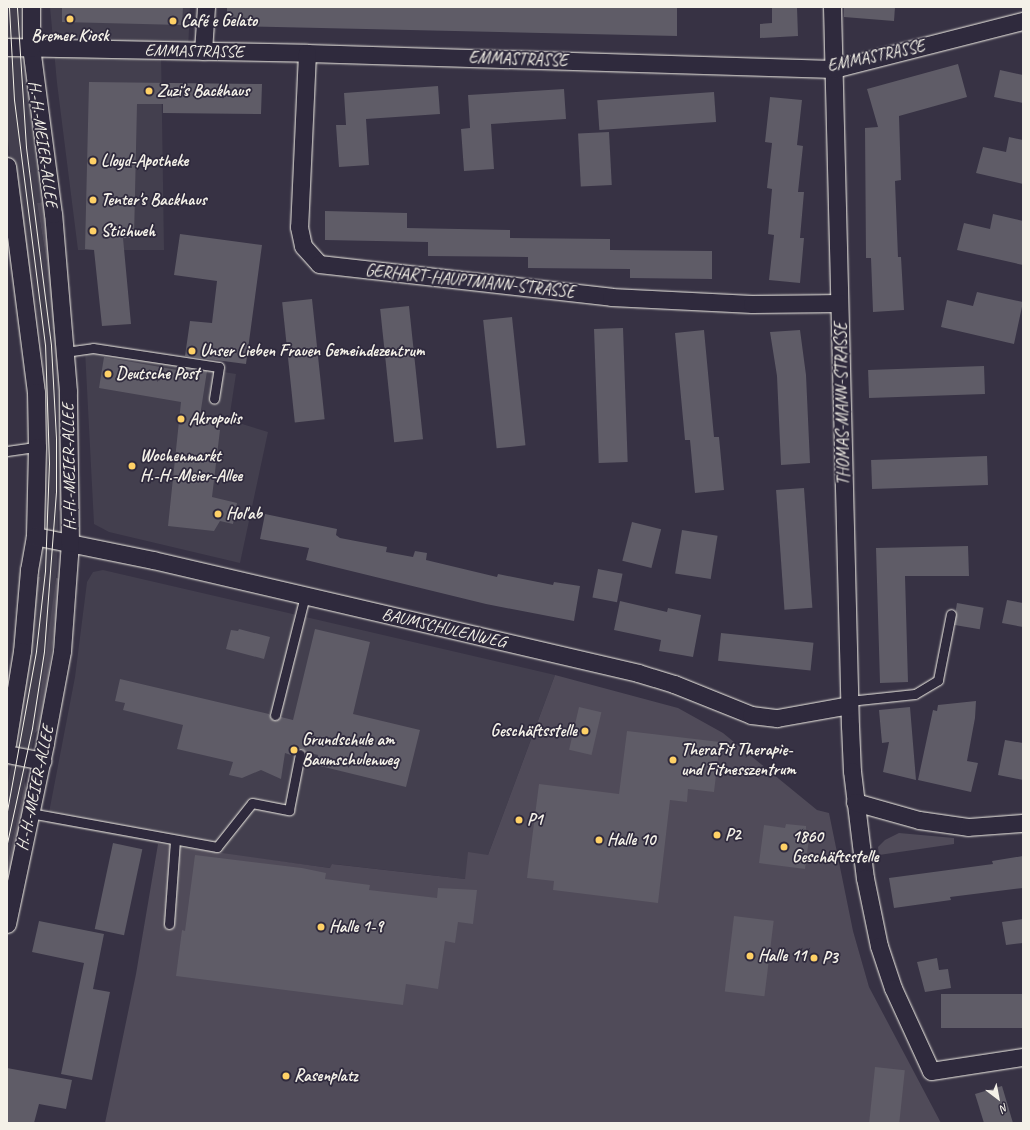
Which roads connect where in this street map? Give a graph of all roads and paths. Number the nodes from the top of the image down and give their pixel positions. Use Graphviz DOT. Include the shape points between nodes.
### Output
graph roads {
  1 [pos="31,7"];
  2 [pos="206,7"];
  3 [pos="832,7"];
  4 [pos="1023,21"];
  5 [pos="7,47"];
  6 [pos="31,48"];
  7 [pos="203,51"];
  8 [pos="307,53"];
  9 [pos="834,69"];
  10 [pos="7,166"];
  11 [pos="840,303"];
  12 [pos="65,352"];
  13 [pos="214,399"];
  14 [pos="37,447"];
  15 [pos="7,450"];
  16 [pos="35,536"];
  17 [pos="70,543"];
  18 [pos="304,596"];
  19 [pos="951,614"];
  20 [pos="849,703"];
  21 [pos="275,715"];
  22 [pos="7,744"];
  23 [pos="7,754"];
  24 [pos="300,754"];
  25 [pos="42,761"];
  26 [pos="855,802"];
  27 [pos="30,814"];
  28 [pos="1023,823"];
  29 [pos="175,840"];
  30 [pos="7,924"];
  31 [pos="169,924"];
  32 [pos="1023,1057"];
  1 -- 6 [label="street, H.-H.-MEIER-ALLEE"];
  2 -- 7 [label="street"];
  3 -- 9 [label="street, THOMAS-MANN-STRASSE"];
  4 -- 9 [label="street, EMMASTRASSE"];
  5 -- 6 [label="street, EMMASTRASSE"];
  6 -- 7 [label="street, EMMASTRASSE"];
  6 -- 12 [label="street, H.-H.-MEIER-ALLEE" via="53,214"];
  7 -- 8 [label="street, EMMASTRASSE"];
  8 -- 9 [label="street, EMMASTRASSE"];
  8 -- 11 [label="street, GERHART-HAUPTMANN-STRASSE" via="299,227 304,246 319,264 611,297 752,304"];
  9 -- 11 [label="street, THOMAS-MANN-STRASSE"];
  10 -- 14 [label="street, H.-H.-MEIER-ALLEE" via="36,392"];
  11 -- 20 [label="street, THOMAS-MANN-STRASSE"];
  12 -- 13 [label="lane" via="93,348 219,367"];
  12 -- 17 [label="street, H.-H.-MEIER-ALLEE" via="70,423"];
  14 -- 15 [label="lane"];
  14 -- 16 [label="street, H.-H.-MEIER-ALLEE"];
  16 -- 17 [label="street, BAUMSCHULENWEG"];
  16 -- 22 [label="street, H.-H.-MEIER-ALLEE" via="29,570 22,651"];
  17 -- 18 [label="street, BAUMSCHULENWEG"];
  17 -- 25 [label="street, H.-H.-MEIER-ALLEE" via="62,651"];
  18 -- 20 [label="street, BAUMSCHULENWEG" via="638,673 674,684 751,715 777,718"];
  18 -- 21 [label="lane"];
  19 -- 20 [label="lane" via="938,680 915,694"];
  20 -- 26 [label="street, THOMAS-MANN-STRASSE"];
  23 -- 25 [label="street"];
  24 -- 29 [label="lane" via="289,810 252,803 216,847"];
  25 -- 27 [label="street, H.-H.-MEIER-ALLEE"];
  26 -- 28 [label="street" via="919,820 968,827"];
  26 -- 32 [label="street, THOMAS-MANN-STRASSE" via="865,878 879,946 893,988 931,1071"];
  27 -- 29 [label="lane"];
  27 -- 30 [label="street, H.-H.-MEIER-ALLEE"];
  29 -- 31 [label="lane"];
}
